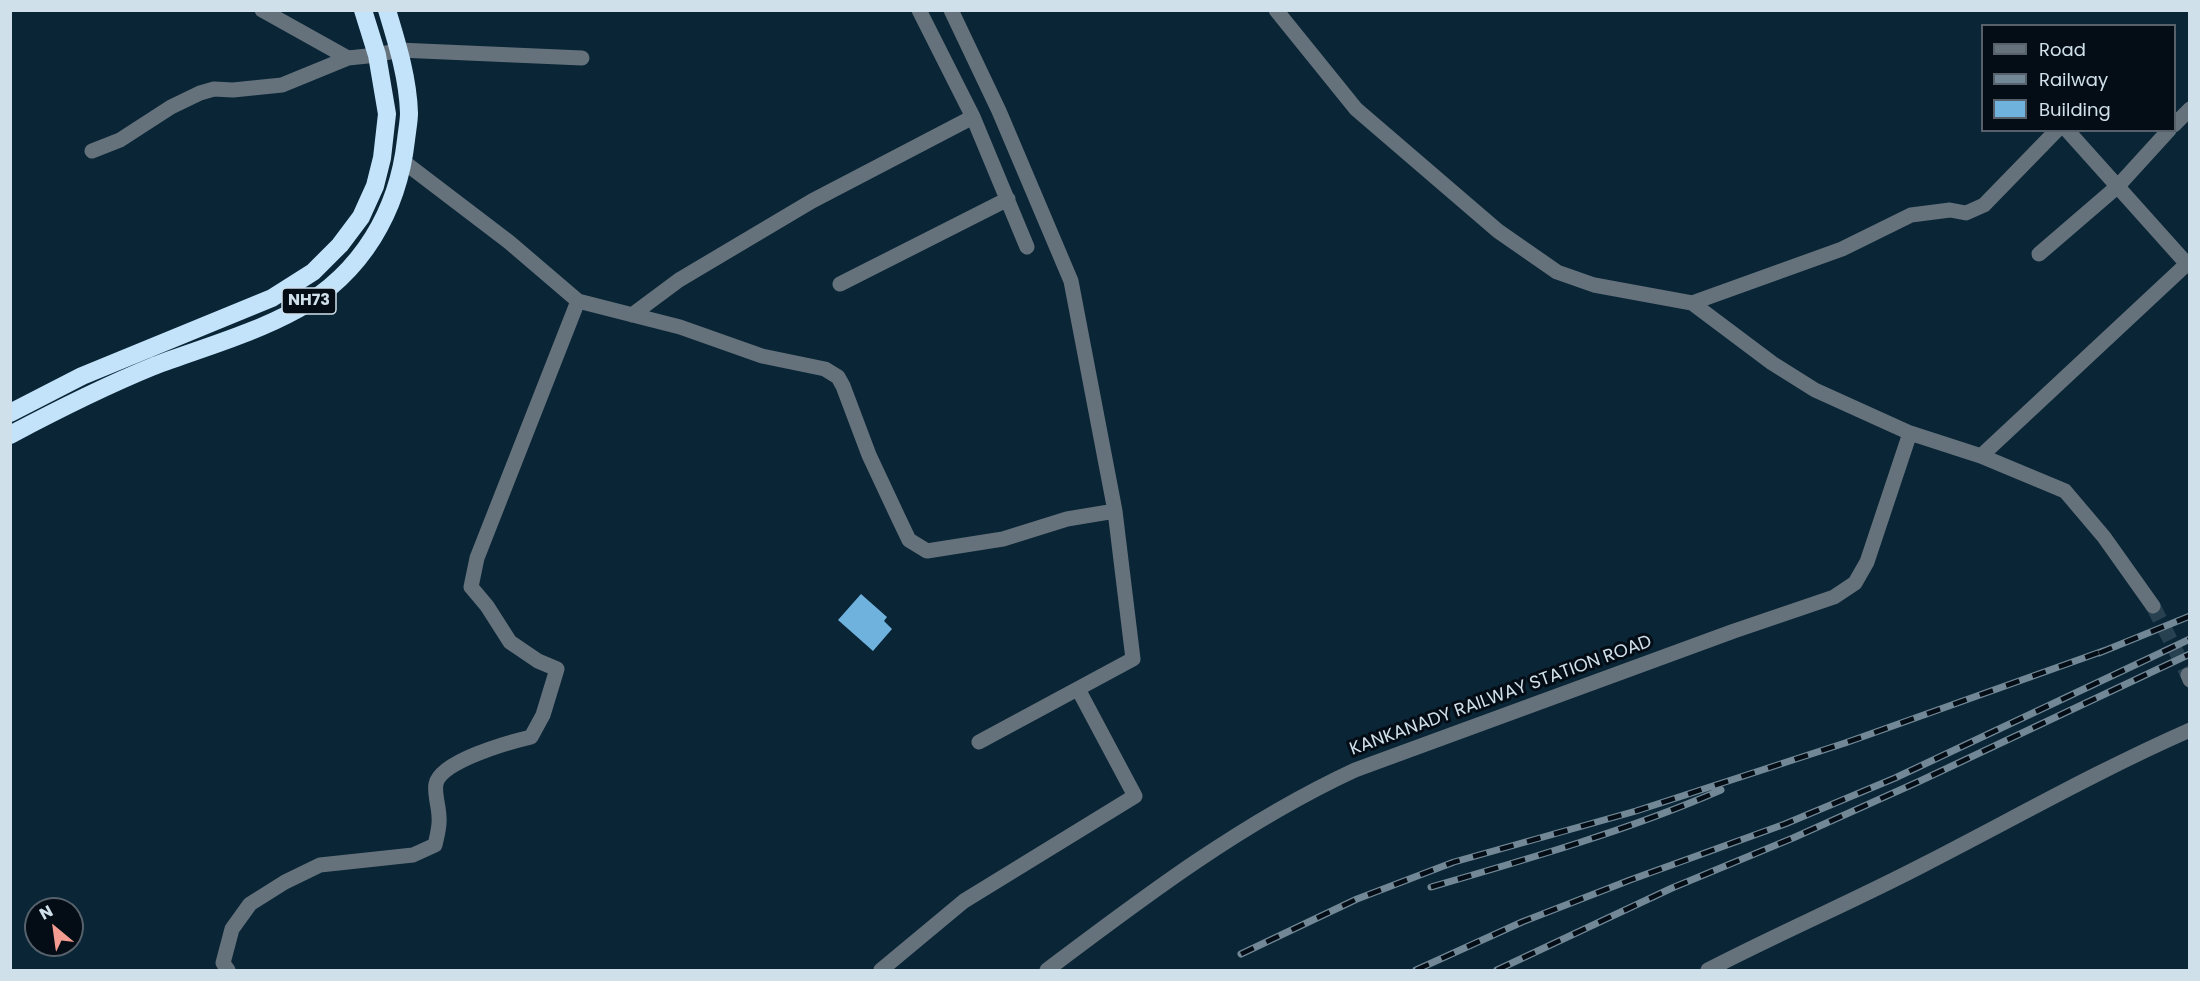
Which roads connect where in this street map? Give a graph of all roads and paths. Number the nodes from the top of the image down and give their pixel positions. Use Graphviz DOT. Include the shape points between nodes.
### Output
graph roads {
  1 [pos="262,10"];
  2 [pos="363,10"];
  3 [pos="387,10"];
  4 [pos="919,10"];
  5 [pos="951,10"];
  6 [pos="1276,10"];
  7 [pos="399,50"];
  8 [pos="377,55"];
  9 [pos="348,57"];
  10 [pos="582,58"];
  11 [pos="2190,109"];
  12 [pos="973,117"];
  13 [pos="2176,124"];
  14 [pos="2055,132"];
  15 [pos="2069,132"];
  16 [pos="2167,132"];
  17 [pos="92,152"];
  18 [pos="404,162"];
  19 [pos="2118,186"];
  20 [pos="1008,199"];
  21 [pos="1027,247"];
  22 [pos="2039,254"];
  23 [pos="2188,263"];
  24 [pos="840,284"];
  25 [pos="578,301"];
  26 [pos="1692,303"];
  27 [pos="632,315"];
  28 [pos="10,412"];
  29 [pos="1910,434"];
  30 [pos="10,435"];
  31 [pos="1981,456"];
  32 [pos="1114,511"];
  33 [pos="2153,606"];
  34 [pos="1078,689"];
  35 [pos="2190,730"];
  36 [pos="979,742"];
  37 [pos="228,970"];
  38 [pos="881,970"];
  39 [pos="1047,970"];
  40 [pos="1708,970"];
  1 -- 9 [label="street"];
  2 -- 8 [label="highway, NH73"];
  3 -- 7 [label="highway, NH73"];
  4 -- 12 [label="street"];
  5 -- 32 [label="street" via="1071,281"];
  6 -- 26 [label="street" via="1356,109 1498,231 1557,272 1594,285"];
  7 -- 8 [label="street"];
  7 -- 10 [label="street"];
  7 -- 18 [label="highway, NH73" via="409,113"];
  8 -- 9 [label="street"];
  8 -- 28 [label="highway, NH73" via="387,114 375,186 362,217 313,272 272,298 82,376"];
  9 -- 17 [label="street" via="282,85 200,93"];
  11 -- 13 [label="street"];
  12 -- 20 [label="street"];
  12 -- 27 [label="street" via="812,201 679,280"];
  14 -- 26 [label="street" via="1983,205 1966,213 1950,210 1911,215 1842,249"];
  15 -- 19 [label="street"];
  16 -- 19 [label="street"];
  18 -- 25 [label="street" via="509,242"];
  18 -- 30 [label="highway, NH73" via="381,228 357,260 327,289 266,325 152,367"];
  19 -- 22 [label="street"];
  19 -- 23 [label="street"];
  20 -- 21 [label="street"];
  20 -- 24 [label="street"];
  23 -- 31 [label="street"];
  25 -- 27 [label="street"];
  25 -- 37 [label="street" via="477,558 471,587 510,642 557,669 543,715 531,737 459,761 442,774 436,783 440,820 435,844 413,855 320,865 250,904 232,928 223,963"];
  26 -- 29 [label="street" via="1815,390"];
  27 -- 32 [label="street" via="762,356 825,369 837,377 909,540 927,551 1003,539 1067,519"];
  29 -- 31 [label="street"];
  29 -- 39 [label="street, KANKANADY RAILWAY STATION ROAD" via="1867,562 1855,583 1834,597 1355,770 1310,791 1250,825 1146,894"];
  31 -- 33 [label="street" via="2065,491 2104,537"];
  32 -- 34 [label="street" via="1133,659"];
  34 -- 36 [label="street"];
  34 -- 38 [label="street" via="1135,796 964,901"];
  35 -- 40 [label="street"];
}
